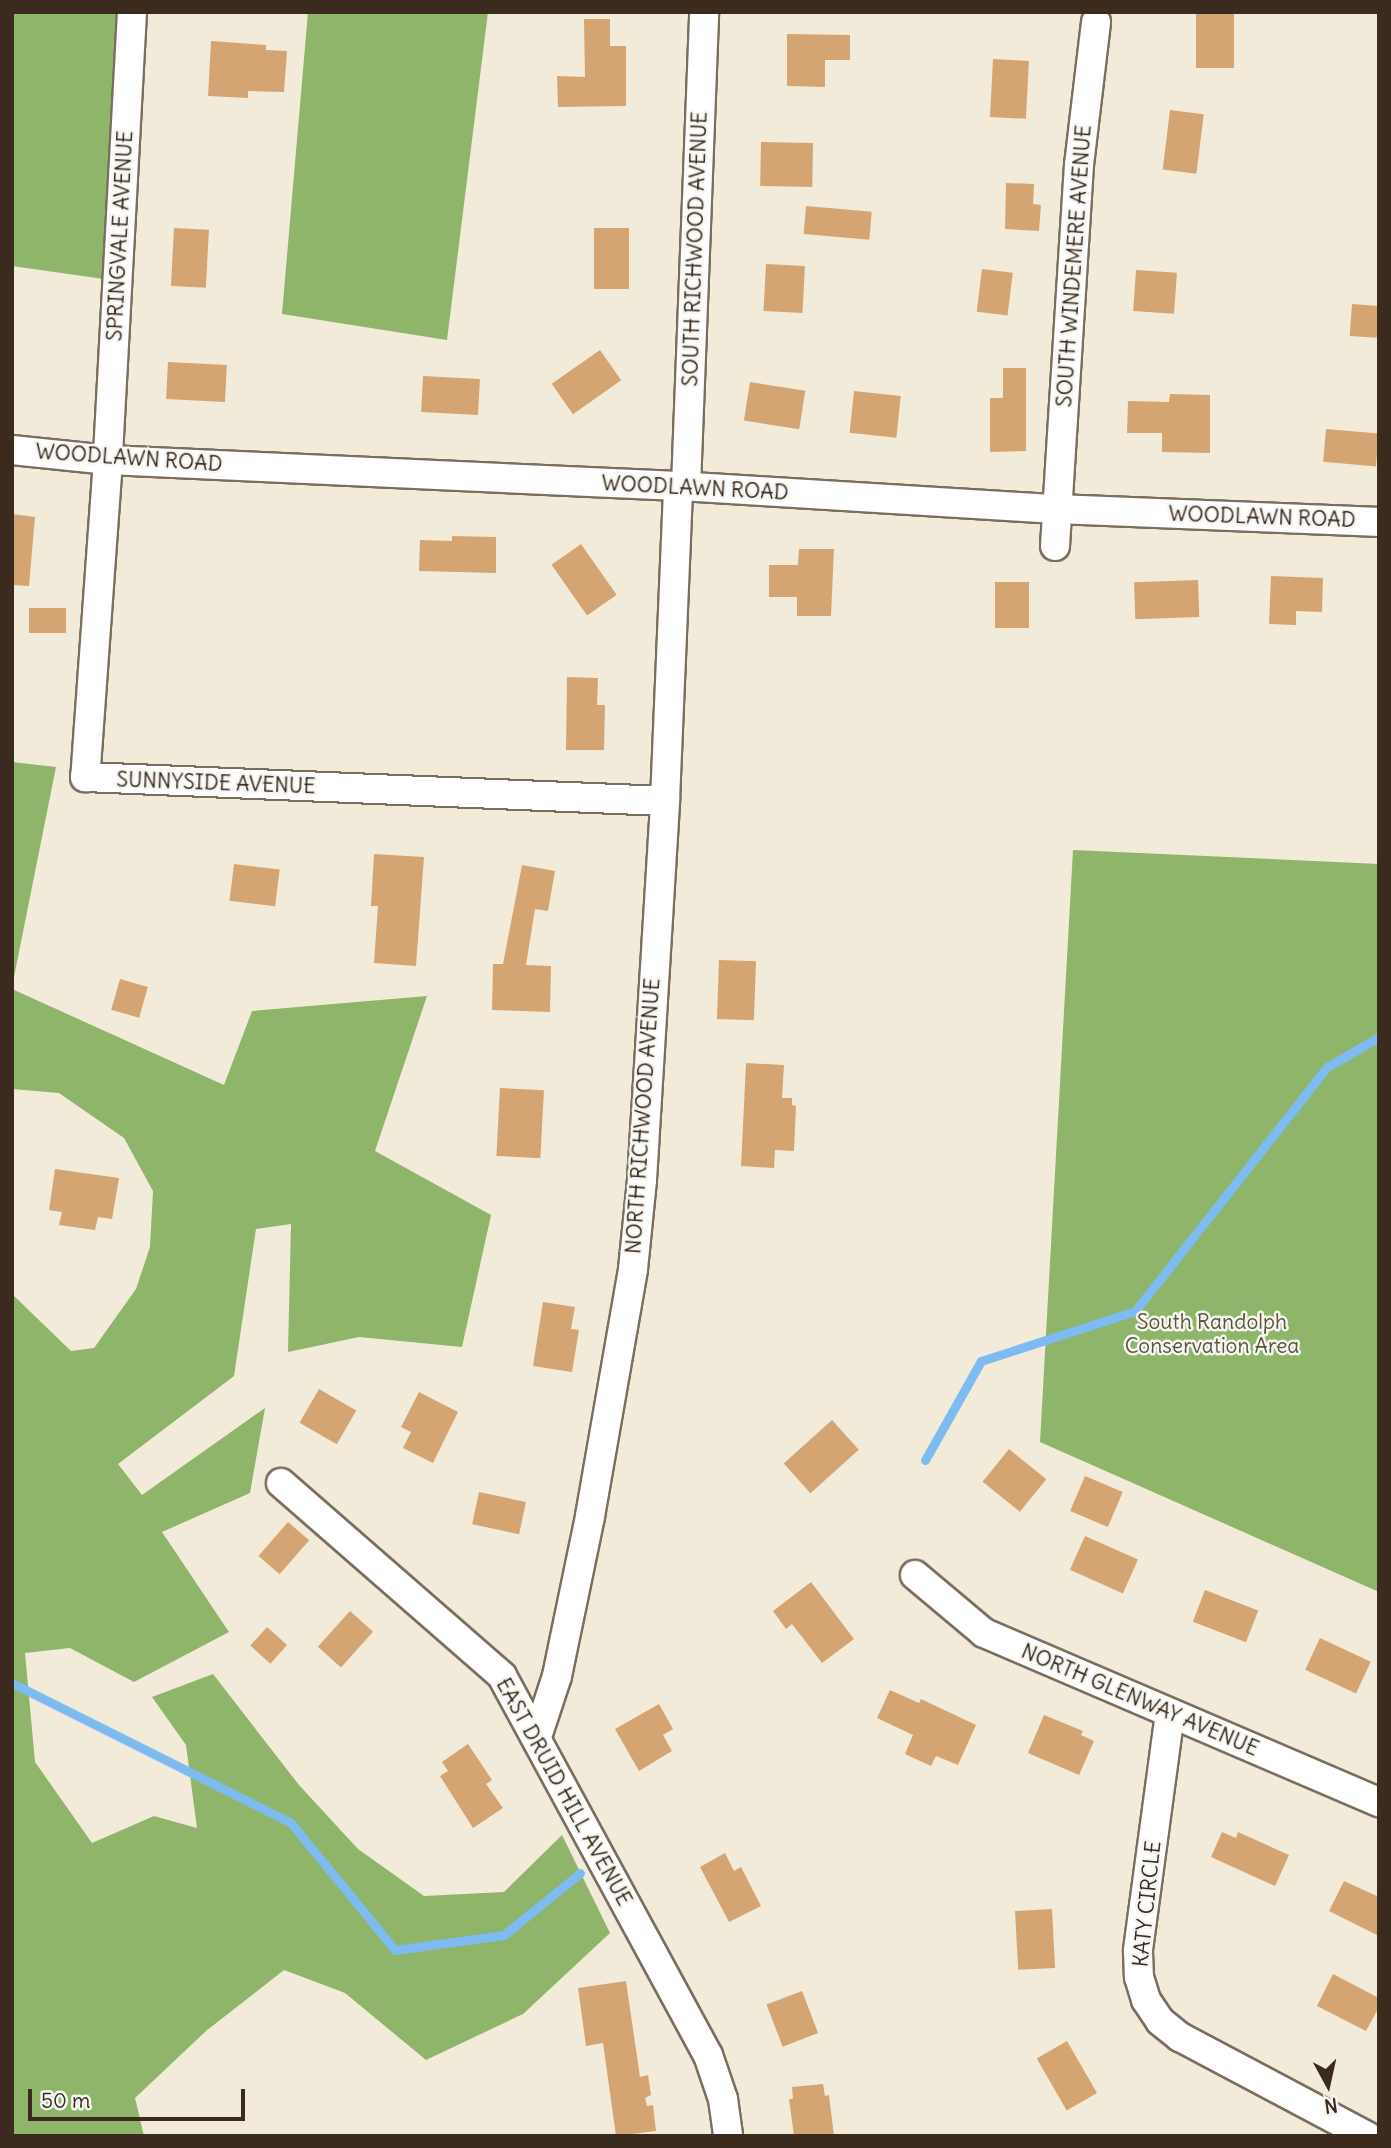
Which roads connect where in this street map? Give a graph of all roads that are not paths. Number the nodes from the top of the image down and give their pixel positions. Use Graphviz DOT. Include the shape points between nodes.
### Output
graph roads {
  1 [pos="132,12"];
  2 [pos="704,12"];
  3 [pos="1096,22"];
  4 [pos="12,450"];
  5 [pos="108,460"];
  6 [pos="682,486"];
  7 [pos="1058,509"];
  8 [pos="1379,522"];
  9 [pos="1055,546"];
  10 [pos="665,801"];
  11 [pos="281,1483"];
  12 [pos="915,1575"];
  13 [pos="1170,1713"];
  14 [pos="537,1737"];
  15 [pos="1379,1802"];
  16 [pos="728,2136"];
  17 [pos="1367,2136"];
  1 -- 5 [label="street, SPRINGVALE AVENUE"];
  2 -- 6 [label="street, SOUTH RICHWOOD AVENUE"];
  3 -- 7 [label="street, SOUTH WINDEMERE AVENUE" via="1079,165"];
  4 -- 5 [label="street, WOODLAWN ROAD"];
  5 -- 6 [label="street, WOODLAWN ROAD"];
  5 -- 10 [label="street, SUNNYSIDE AVENUE" via="85,777"];
  6 -- 7 [label="street, WOODLAWN ROAD"];
  6 -- 10 [label="street, NORTH RICHWOOD AVENUE"];
  7 -- 8 [label="street, WOODLAWN ROAD"];
  7 -- 9 [label="street, SOUTH WINDEMERE AVENUE"];
  10 -- 14 [label="street, NORTH RICHWOOD AVENUE" via="633,1269 590,1516 557,1676"];
  11 -- 14 [label="street, EAST DRUID HILL AVENUE" via="502,1676"];
  12 -- 13 [label="street, NORTH GLENWAY AVENUE" via="984,1633"];
  13 -- 15 [label="street, NORTH GLENWAY AVENUE"];
  13 -- 17 [label="street, KATY CIRCLE" via="1138,1951 1146,2000 1160,2021 1180,2037"];
  14 -- 16 [label="street, EAST DRUID HILL AVENUE" via="708,2055 723,2099"];
}
